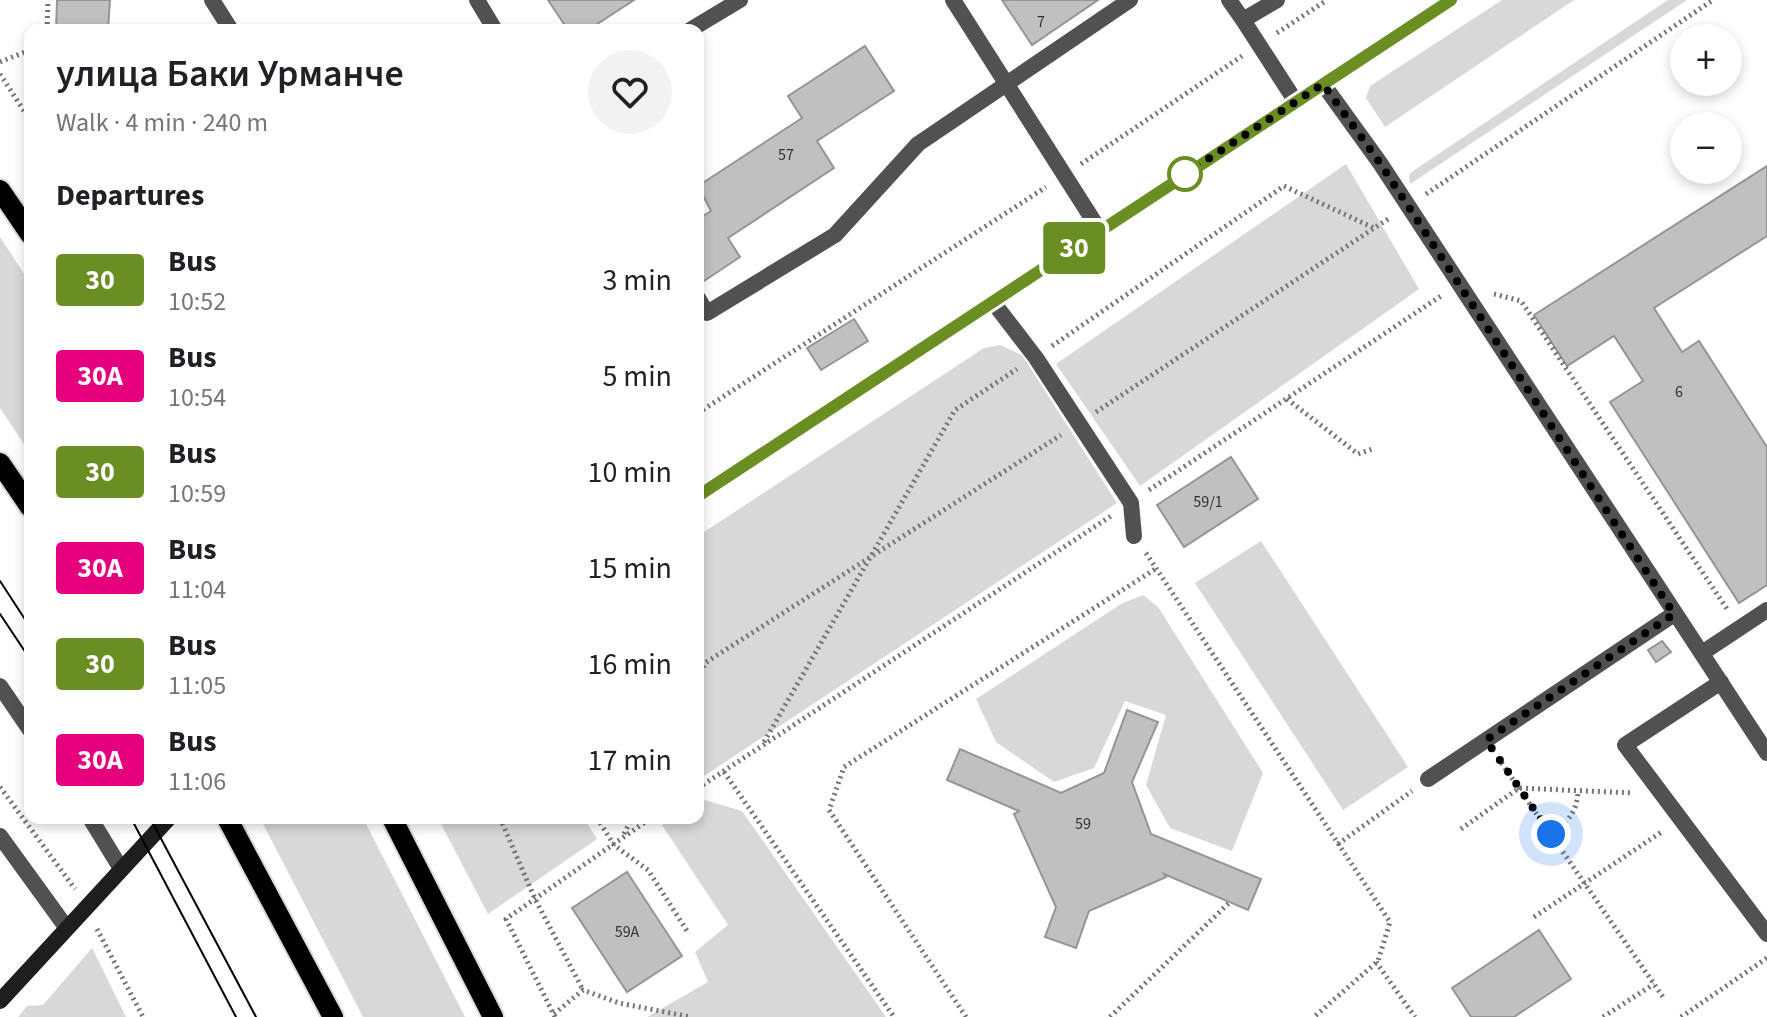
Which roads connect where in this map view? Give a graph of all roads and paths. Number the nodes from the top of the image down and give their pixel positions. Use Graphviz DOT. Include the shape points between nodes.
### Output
graph roads {
  1 [pos="48,0"];
  2 [pos="212,0"];
  3 [pos="477,0"];
  4 [pos="740,0"];
  5 [pos="953,0"];
  6 [pos="1130,0"];
  7 [pos="1229,0"];
  8 [pos="1277,0"];
  9 [pos="1327,0"];
  10 [pos="1451,0"];
  11 [pos="1713,0"];
  12 [pos="1243,20"];
  13 [pos="47,24"];
  14 [pos="227,24"];
  15 [pos="491,24"];
  16 [pos="700,24"];
  17 [pos="1259,45"];
  18 [pos="24,52"];
  19 [pos="0,62"];
  20 [pos="0,74"];
  21 [pos="1007,83"];
  22 [pos="1323,84"];
  23 [pos="1296,102"];
  24 [pos="24,111"];
  25 [pos="1064,175"];
  26 [pos="0,190"];
  27 [pos="1408,207"];
  28 [pos="24,220"];
  29 [pos="1374,228"];
  30 [pos="1100,231"];
  31 [pos="1458,285"];
  32 [pos="993,302"];
  33 [pos="704,308"];
  34 [pos="1036,358"];
  35 [pos="1287,399"];
  36 [pos="704,409"];
  37 [pos="1079,423"];
  38 [pos="1375,448"];
  39 [pos="0,463"];
  40 [pos="704,492"];
  41 [pos="24,498"];
  42 [pos="1131,503"];
  43 [pos="1134,536"];
  44 [pos="869,560"];
  45 [pos="1767,610"];
  46 [pos="1674,614"];
  47 [pos="1739,629"];
  48 [pos="1702,653"];
  49 [pos="704,663"];
  50 [pos="1721,682"];
  51 [pos="0,686"];
  52 [pos="24,721"];
  53 [pos="1486,740"];
  54 [pos="763,743"];
  55 [pos="1767,753"];
  56 [pos="724,772"];
  57 [pos="1428,779"];
  58 [pos="704,784"];
  59 [pos="1519,788"];
  60 [pos="1578,791"];
  61 [pos="1662,795"];
  62 [pos="1680,819"];
  63 [pos="94,824"];
  64 [pos="163,824"];
  65 [pos="230,824"];
  66 [pos="395,824"];
  67 [pos="503,824"];
  68 [pos="601,824"];
  69 [pos="629,824"];
  70 [pos="641,824"];
  71 [pos="1461,829"];
  72 [pos="1551,834"];
  73 [pos="624,835"];
  74 [pos="0,836"];
  75 [pos="1338,844"];
  76 [pos="614,845"];
  77 [pos="120,867"];
  78 [pos="1585,883"];
  79 [pos="535,899"];
  80 [pos="1230,902"];
  81 [pos="1534,917"];
  82 [pos="66,927"];
  83 [pos="689,934"];
  84 [pos="1767,934"];
  85 [pos="1767,958"];
  86 [pos="1376,962"];
  87 [pos="1654,984"];
  88 [pos="583,990"];
  89 [pos="1663,997"];
  90 [pos="0,1001"];
  91 [pos="554,1016"];
  92 [pos="333,1017"];
  93 [pos="493,1017"];
  94 [pos="691,1017"];
  95 [pos="894,1017"];
  96 [pos="966,1017"];
  97 [pos="1110,1017"];
  98 [pos="1314,1017"];
  99 [pos="1415,1017"];
  100 [pos="1603,1017"];
  101 [pos="1681,1017"];
  1 -- 13 [label="path"];
  2 -- 14 [label="lane"];
  3 -- 15 [label="lane"];
  4 -- 16 [label="lane"];
  5 -- 21 [label="lane"];
  6 -- 21 [label="lane"];
  7 -- 12 [label="lane"];
  8 -- 12 [label="lane"];
  9 -- 17 [label="path"];
  10 -- 22 [label="street"];
  11 -- 27 [label="path"];
  12 -- 17 [label="lane"];
  17 -- 23 [label="lane"];
  17 -- 25 [label="path"];
  18 -- 19 [label="path"];
  20 -- 24 [label="path"];
  21 -- 25 [label="lane"];
  21 -- 33 [label="lane" via="918,144 835,235 707,313"];
  22 -- 23 [label="street"];
  22 -- 27 [label="lane"];
  23 -- 30 [label="street"];
  25 -- 30 [label="lane"];
  25 -- 36 [label="path"];
  26 -- 28 [label="main road"];
  27 -- 29 [label="path"];
  27 -- 31 [label="lane"];
  29 -- 34 [label="path" via="1284,186"];
  29 -- 37 [label="path"];
  30 -- 32 [label="street"];
  31 -- 35 [label="path"];
  31 -- 46 [label="lane"];
  31 -- 47 [label="path" via="1521,301"];
  32 -- 34 [label="lane"];
  32 -- 40 [label="street"];
  34 -- 37 [label="lane"];
  34 -- 44 [label="path" via="955,410"];
  35 -- 38 [label="path" via="1358,454"];
  35 -- 42 [label="path"];
  37 -- 42 [label="lane"];
  37 -- 44 [label="path"];
  39 -- 41 [label="main road"];
  42 -- 43 [label="lane"];
  42 -- 54 [label="path"];
  44 -- 49 [label="path"];
  44 -- 54 [label="path"];
  45 -- 47 [label="lane"];
  46 -- 48 [label="lane"];
  46 -- 53 [label="lane"];
  47 -- 48 [label="lane"];
  48 -- 50 [label="lane"];
  50 -- 55 [label="lane"];
  50 -- 61 [label="lane" via="1625,745"];
  51 -- 52 [label="lane"];
  53 -- 57 [label="lane"];
  53 -- 59 [label="path"];
  54 -- 56 [label="path"];
  56 -- 58 [label="path"];
  56 -- 95 [label="path"];
  57 -- 75 [label="path"];
  59 -- 60 [label="path"];
  59 -- 71 [label="path"];
  59 -- 72 [label="path"];
  60 -- 61 [label="path"];
  60 -- 72 [label="path" via="1567,823"];
  61 -- 62 [label="lane"];
  62 -- 78 [label="path"];
  62 -- 84 [label="lane"];
  63 -- 77 [label="lane"];
  64 -- 77 [label="street"];
  65 -- 92 [label="main road"];
  66 -- 93 [label="main road"];
  67 -- 79 [label="path"];
  68 -- 76 [label="path"];
  69 -- 73 [label="path"];
  70 -- 73 [label="path"];
  72 -- 78 [label="path"];
  73 -- 76 [label="path"];
  74 -- 82 [label="lane"];
  75 -- 86 [label="path" via="1390,922"];
  75 -- 96 [label="path" via="1157,568 844,767 829,810"];
  76 -- 79 [label="path"];
  76 -- 83 [label="path" via="648,870"];
  77 -- 82 [label="street"];
  78 -- 81 [label="path"];
  78 -- 87 [label="path"];
  79 -- 88 [label="path"];
  79 -- 91 [label="path" via="506,919"];
  80 -- 97 [label="path"];
  82 -- 90 [label="street"];
  85 -- 101 [label="path"];
  86 -- 98 [label="path"];
  86 -- 99 [label="path"];
  87 -- 89 [label="path"];
  87 -- 100 [label="path"];
  88 -- 91 [label="path"];
  88 -- 94 [label="path"];
}
